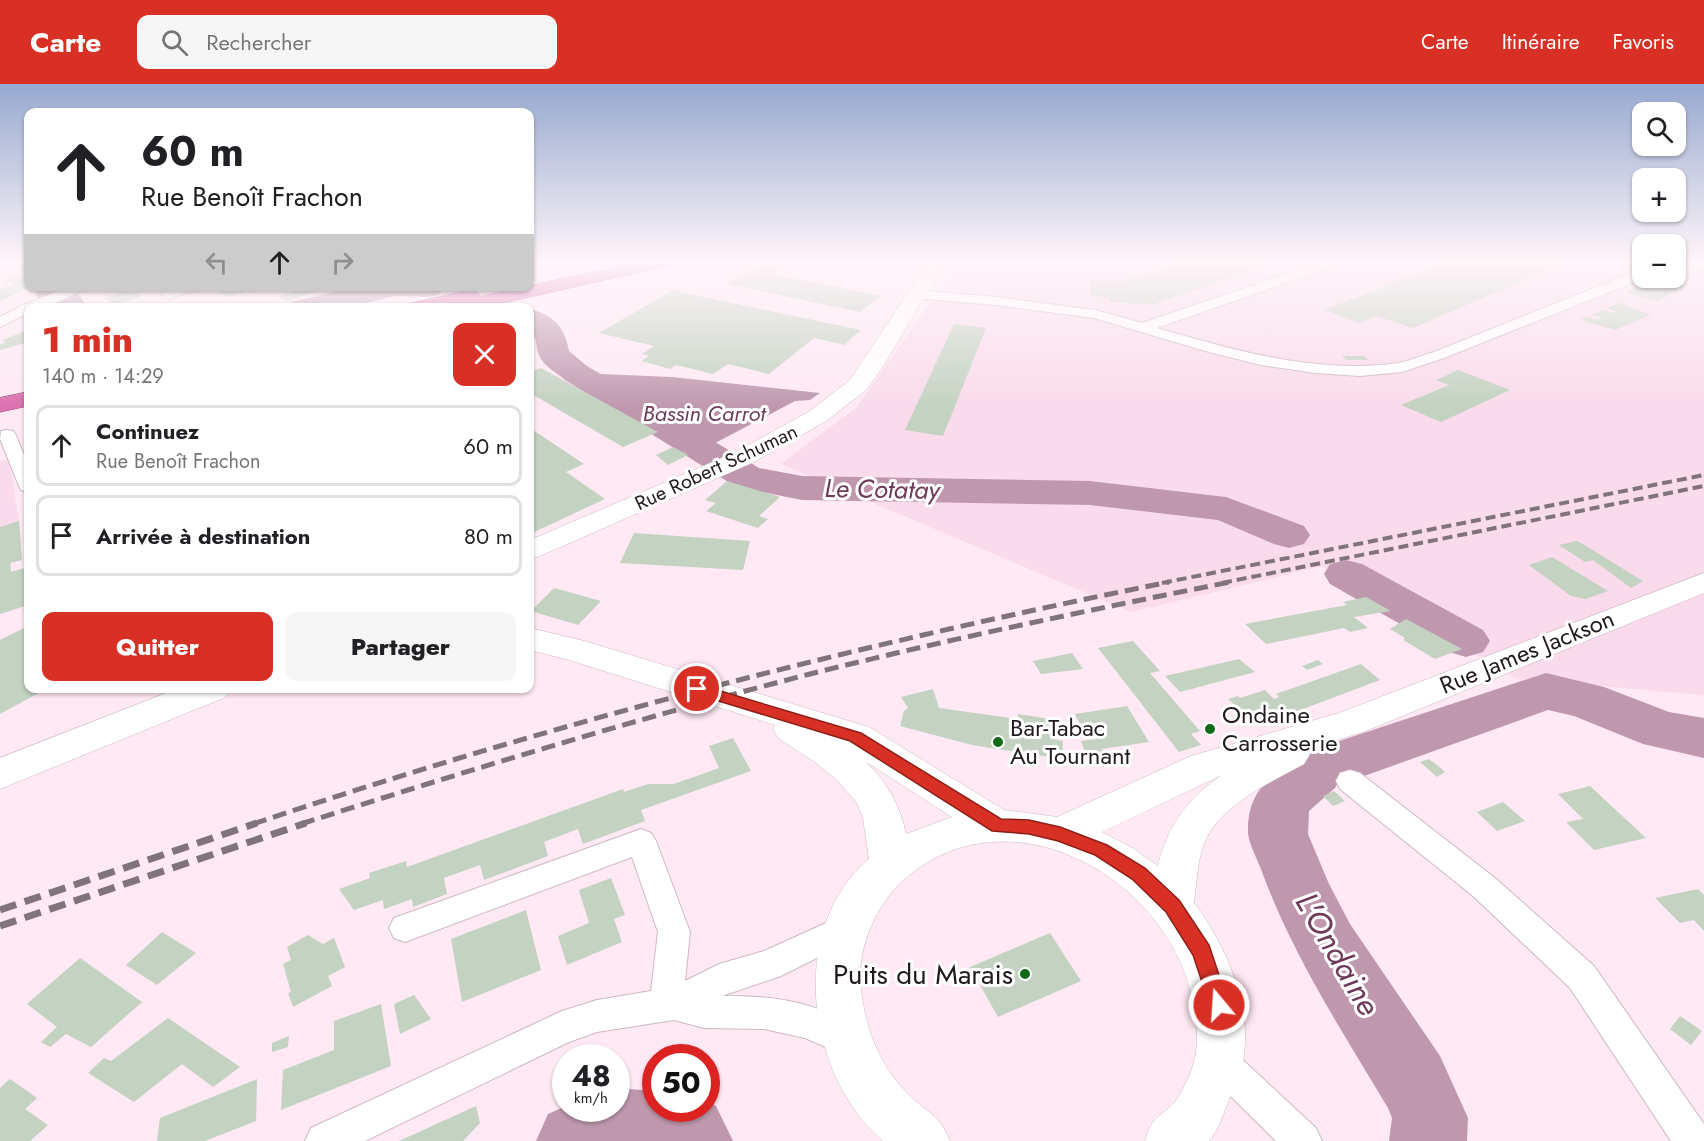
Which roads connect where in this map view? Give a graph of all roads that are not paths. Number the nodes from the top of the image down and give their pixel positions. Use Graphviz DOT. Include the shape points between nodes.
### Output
graph roads {
  1 [pos="906,310"];
  2 [pos="1074,310"];
  3 [pos="1193,310"];
  4 [pos="1551,310"];
  5 [pos="24,311"];
  6 [pos="0,323"];
  7 [pos="1145,327"];
  8 [pos="24,391"];
  9 [pos="0,396"];
  10 [pos="24,400"];
  11 [pos="0,405"];
  12 [pos="12,445"];
  13 [pos="24,476"];
  14 [pos="534,548"];
  15 [pos="1704,582"];
  16 [pos="534,640"];
  17 [pos="202,693"];
  18 [pos="757,708"];
  19 [pos="1350,723"];
  20 [pos="0,774"];
  21 [pos="1350,781"];
  22 [pos="998,826"];
  23 [pos="1060,834"];
  24 [pos="891,864"];
  25 [pos="1172,906"];
  26 [pos="846,927"];
  27 [pos="405,928"];
  28 [pos="670,1004"];
  29 [pos="846,1039"];
  30 [pos="1219,1061"];
  31 [pos="903,1131"];
  32 [pos="324,1141"];
  33 [pos="1172,1141"];
  34 [pos="1303,1141"];
  35 [pos="1693,1141"];
  1 -- 14 [label="main road, Rue Robert Schuman" via="858,385 818,416 745,457"];
  2 -- 7 [label="street"];
  3 -- 7 [label="street"];
  4 -- 7 [label="street" via="1402,367 1360,371 1272,362"];
  5 -- 6 [label="street"];
  8 -- 9 [label="highway"];
  10 -- 11 [label="highway"];
  12 -- 13 [label="street"];
  15 -- 19 [label="main road, Rue James Jackson"];
  16 -- 18 [label="main road"];
  17 -- 20 [label="main road"];
  18 -- 22 [label="main road" via="856,737"];
  18 -- 24 [label="main road" via="827,751 864,784 879,805"];
  19 -- 23 [label="main road, Rue James Jackson" via="1204,766"];
  19 -- 25 [label="main road, Rue James Jackson" via="1249,777 1199,814 1185,843"];
  21 -- 35 [label="street" via="1484,887 1582,977"];
  22 -- 23 [label="main road"];
  22 -- 24 [label="main road" via="923,843"];
  23 -- 25 [label="main road" via="1101,850 1139,874"];
  24 -- 26 [label="main road" via="857,903"];
  25 -- 30 [label="main road" via="1202,952 1219,1005"];
  26 -- 28 [label="street" via="769,965 719,980"];
  26 -- 29 [label="main road" via="836,980"];
  27 -- 28 [label="street" via="641,841 674,932"];
  28 -- 29 [label="street" via="704,1012 764,1013 807,1022"];
  28 -- 32 [label="street" via="597,1016 562,1028"];
  29 -- 31 [label="main road" via="863,1077"];
  30 -- 33 [label="main road" via="1197,1115"];
  30 -- 34 [label="street"];
}
